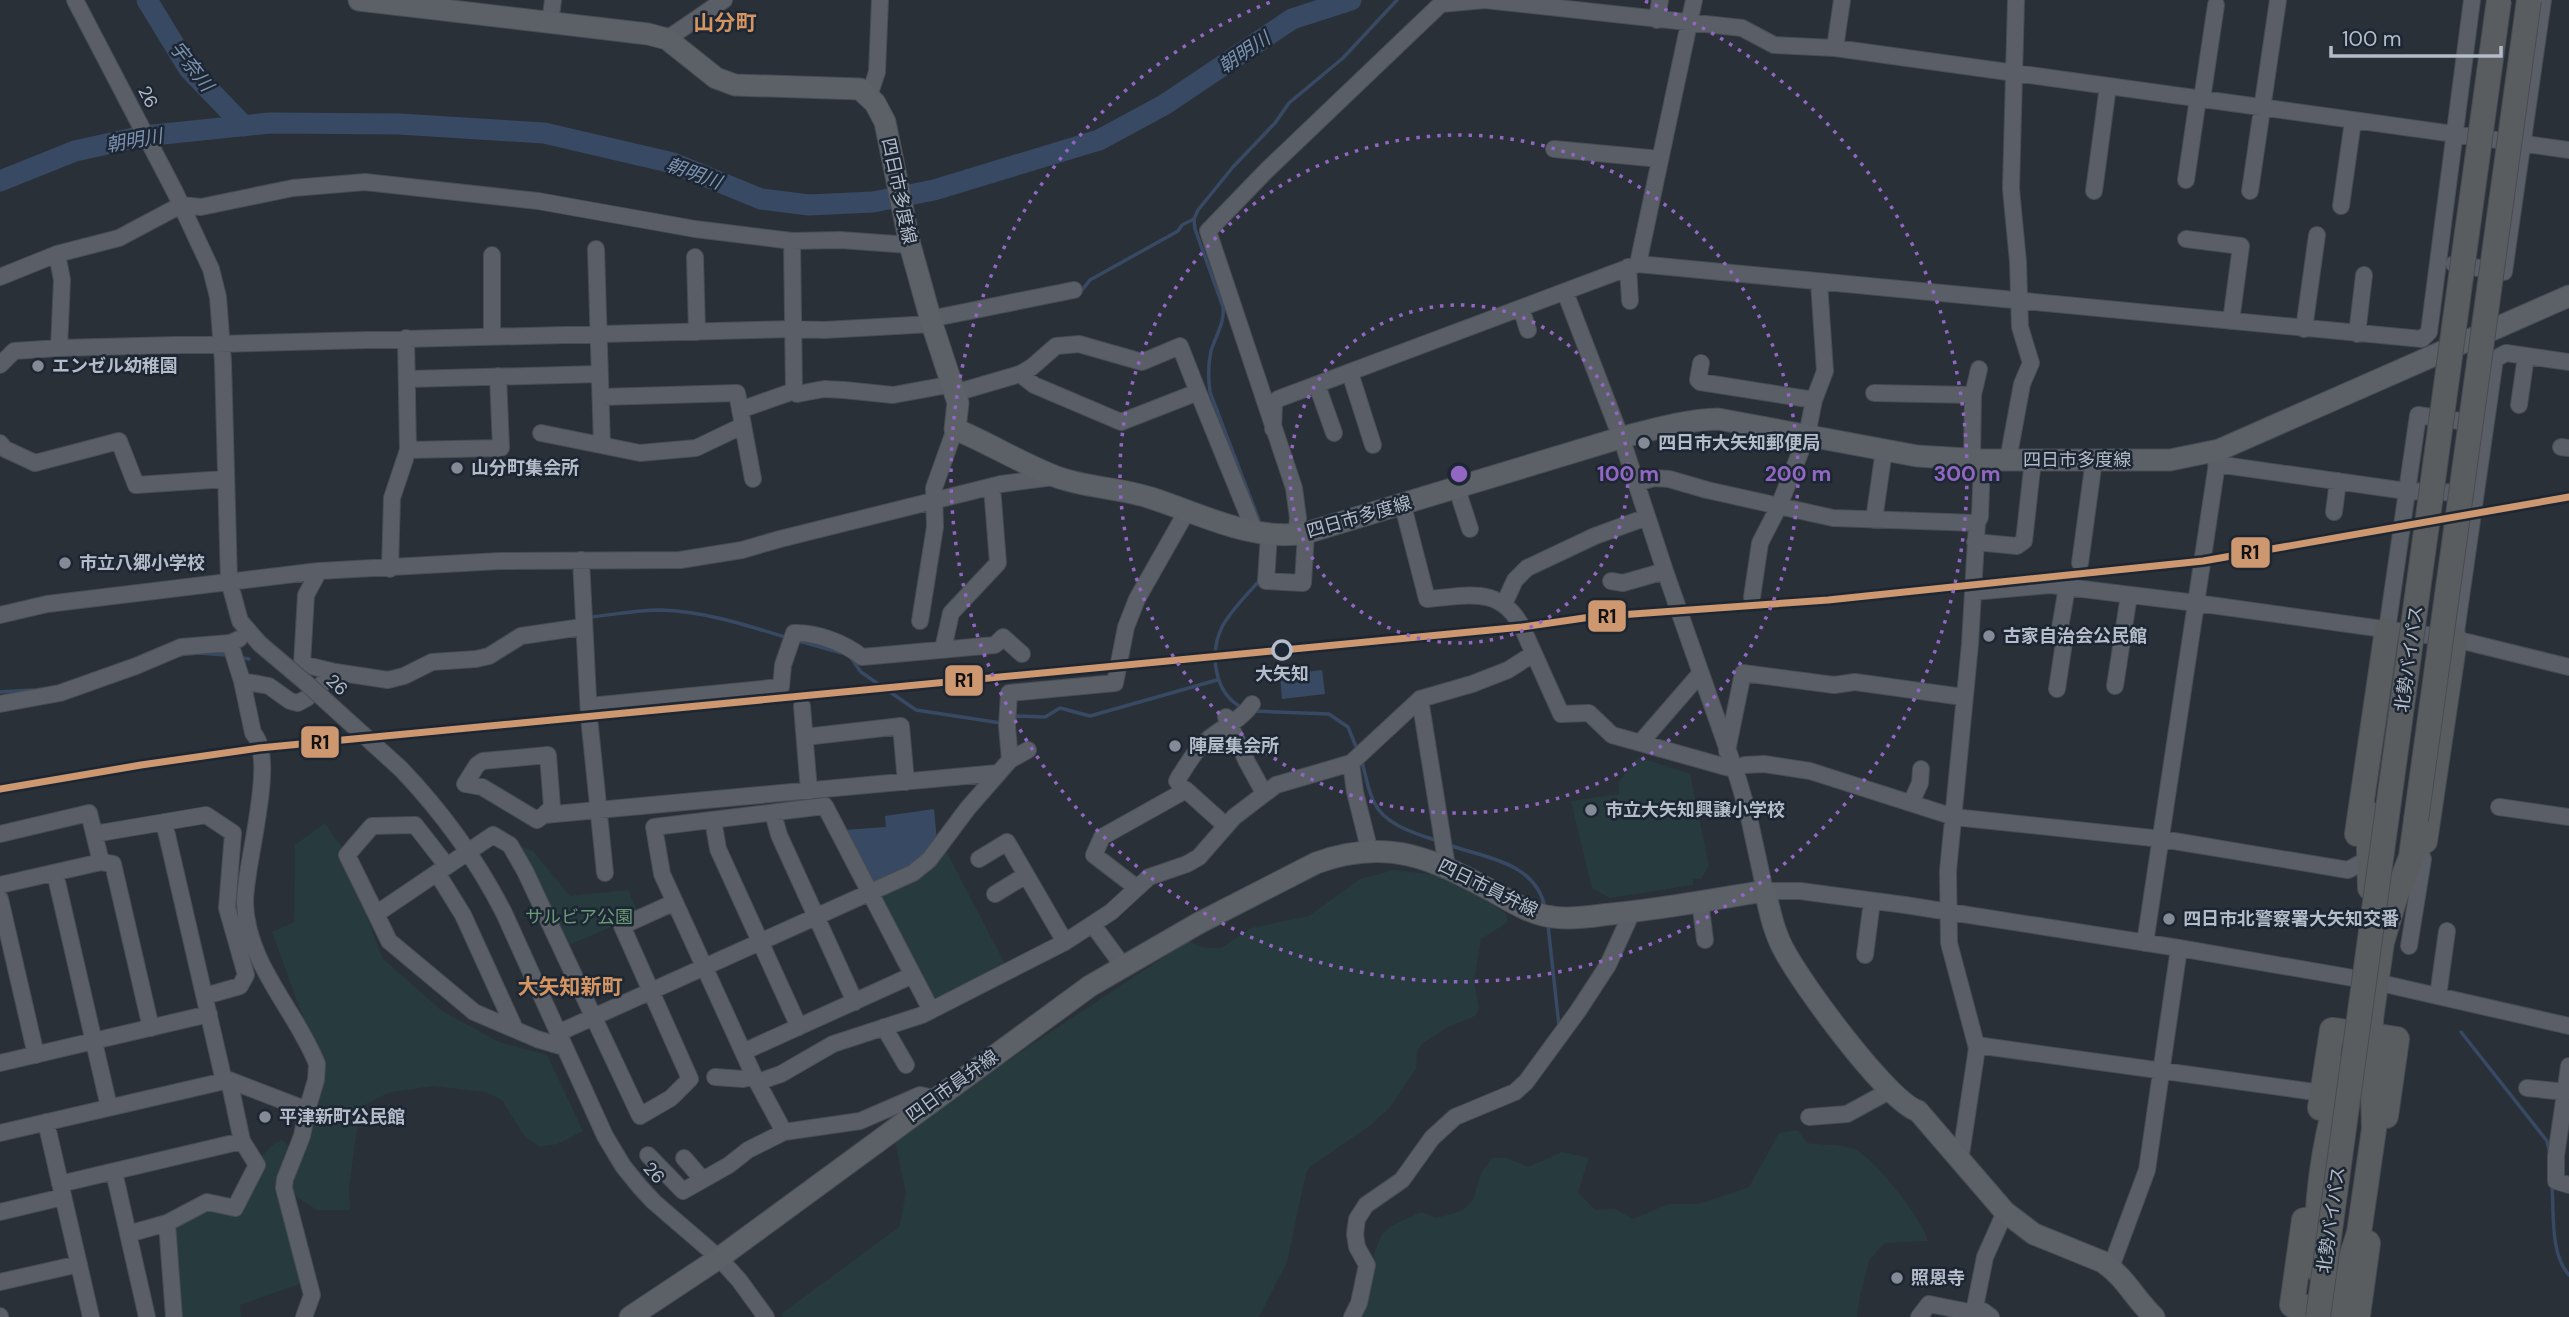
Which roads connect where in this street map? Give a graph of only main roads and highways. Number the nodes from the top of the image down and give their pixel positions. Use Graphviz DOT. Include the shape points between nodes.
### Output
graph roads {
  1 [pos="359,0"];
  2 [pos="2485,0"];
  3 [pos="2499,0"];
  4 [pos="2529,0"];
  5 [pos="2569,296"];
  6 [pos="2387,630"];
  7 [pos="2455,639"];
  8 [pos="2415,854"];
  9 [pos="2365,874"];
  10 [pos="2369,981"];
  11 [pos="2362,1034"];
  12 [pos="2318,1165"];
  13 [pos="2373,1173"];
  14 [pos="2325,1314"];
  15 [pos="630,1317"];
  16 [pos="2154,1317"];
  1 -- 5 [label="main road, 四日市多度線" via="648,34 667,39 709,73 735,85 854,88 869,96 884,122 931,322 958,402 956,429 1056,477 1149,497 1219,523 1262,533 1301,534 1620,438 1717,419 1917,456 2008,460 2218,457 2408,365"];
  2 -- 9 [label="highway"];
  3 -- 14 [label="highway, 北勢バイパス, bridge"];
  4 -- 8 [label="highway, bridge" via="2416,820"];
  6 -- 9 [label="highway" via="2357,831"];
  7 -- 8 [label="highway" via="2427,832"];
  8 -- 10 [label="highway"];
  9 -- 10 [label="highway"];
  10 -- 11 [label="highway"];
  11 -- 12 [label="highway" via="2333,1106"];
  11 -- 12 [label="highway" via="2332,1030"];
  11 -- 13 [label="highway" via="2375,1106"];
  12 -- 13 [label="highway"];
  12 -- 14 [label="highway" via="2292,1305"];
  13 -- 14 [label="highway" via="2359,1233"];
  15 -- 16 [label="main road, 四日市員弁線" via="719,1258 934,1098 1123,966 1316,863 1370,852 1445,851 1543,915 1571,918 1632,912 1765,891 1772,924 1792,966 1839,1031 1891,1090 1918,1111 2005,1212 2034,1234 2111,1267"];
}
